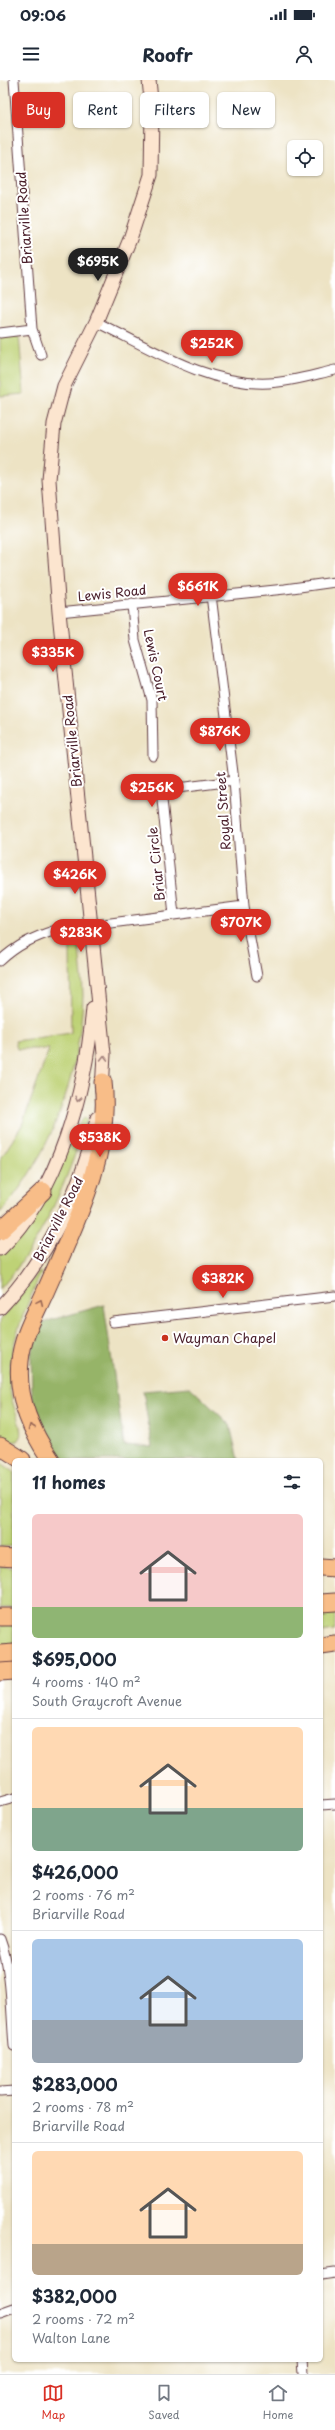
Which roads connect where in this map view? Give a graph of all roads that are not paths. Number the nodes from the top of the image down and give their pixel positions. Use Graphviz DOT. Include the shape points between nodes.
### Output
graph roads {
  1 [pos="14,80"];
  2 [pos="149,80"];
  3 [pos="96,322"];
  4 [pos="32,329"];
  5 [pos="0,332"];
  6 [pos="41,355"];
  7 [pos="335,370"];
  8 [pos="335,582"];
  9 [pos="211,595"];
  10 [pos="132,604"];
  11 [pos="59,612"];
  12 [pos="153,756"];
  13 [pos="234,781"];
  14 [pos="244,906"];
  15 [pos="174,915"];
  16 [pos="91,924"];
  17 [pos="0,961"];
  18 [pos="257,976"];
  19 [pos="96,978"];
  20 [pos="103,1082"];
  21 [pos="43,1191"];
  22 [pos="0,1231"];
  23 [pos="0,1249"];
  24 [pos="335,1296"];
  25 [pos="0,1308"];
  26 [pos="113,1322"];
  27 [pos="0,1446"];
  28 [pos="19,1458"];
  29 [pos="50,1458"];
  30 [pos="0,1557"];
  31 [pos="12,1558"];
  32 [pos="323,1567"];
  33 [pos="335,1568"];
  34 [pos="335,1602"];
  35 [pos="323,1604"];
  36 [pos="0,1617"];
  37 [pos="12,1617"];
  38 [pos="335,1644"];
  39 [pos="323,1646"];
  40 [pos="0,1654"];
  41 [pos="12,1654"];
  42 [pos="12,1671"];
  43 [pos="0,1672"];
  44 [pos="12,1799"];
  45 [pos="0,1802"];
  46 [pos="335,1804"];
  47 [pos="323,1805"];
  48 [pos="0,1939"];
  49 [pos="12,2022"];
  50 [pos="12,2091"];
  51 [pos="0,2092"];
  52 [pos="335,2273"];
  53 [pos="323,2275"];
  54 [pos="12,2309"];
  55 [pos="0,2313"];
  56 [pos="302,2362"];
  57 [pos="303,2374"];
  1 -- 4 [label="street, Briarville Road"];
  2 -- 3 [label="main road, Briarville Road" via="152,110 151,175 130,239"];
  3 -- 7 [label="street" via="190,367 215,376 269,383"];
  3 -- 11 [label="main road, Briarville Road" via="64,386 54,424 49,480"];
  4 -- 5 [label="street"];
  4 -- 6 [label="street, Briarville Road"];
  8 -- 9 [label="street, Lewis Road"];
  9 -- 10 [label="street, Lewis Road"];
  9 -- 13 [label="street, Royal Street"];
  10 -- 11 [label="street, Lewis Road"];
  10 -- 12 [label="street, Lewis Court" via="135,640 152,700"];
  11 -- 16 [label="main road, Briarville Road"];
  13 -- 14 [label="street, Royal Street"];
  13 -- 15 [label="street, Briar Circle" via="161,790"];
  14 -- 15 [label="street"];
  14 -- 18 [label="street, Royal Street"];
  15 -- 16 [label="street"];
  16 -- 17 [label="street" via="35,936 15,947"];
  16 -- 19 [label="main road, Briarville Road"];
  20 -- 19 [label="main road, Briarville Road, one-way" via="104,1054"];
  19 -- 21 [label="main road, Briarville Road, one-way" via="90,1048 77,1104"];
  20 -- 25 [label="main road, Briarville Road" via="96,1125 85,1165 62,1217 40,1258"];
  29 -- 20 [label="highway, one-way" via="31,1428 22,1394 20,1362 24,1340 77,1219 96,1162 106,1106"];
  21 -- 22 [label="highway"];
  21 -- 23 [label="main road, Briarville Road" via="27,1217"];
  24 -- 26 [label="street"];
  27 -- 28 [label="highway"];
  30 -- 31 [label="highway"];
  32 -- 33 [label="highway"];
  34 -- 35 [label="highway"];
  36 -- 37 [label="highway"];
  38 -- 39 [label="highway"];
  40 -- 41 [label="highway"];
  42 -- 43 [label="highway"];
  44 -- 45 [label="street"];
  46 -- 47 [label="street"];
  48 -- 49 [label="street"];
  50 -- 51 [label="street"];
  52 -- 53 [label="street"];
  54 -- 55 [label="street"];
  56 -- 57 [label="street"];
}
